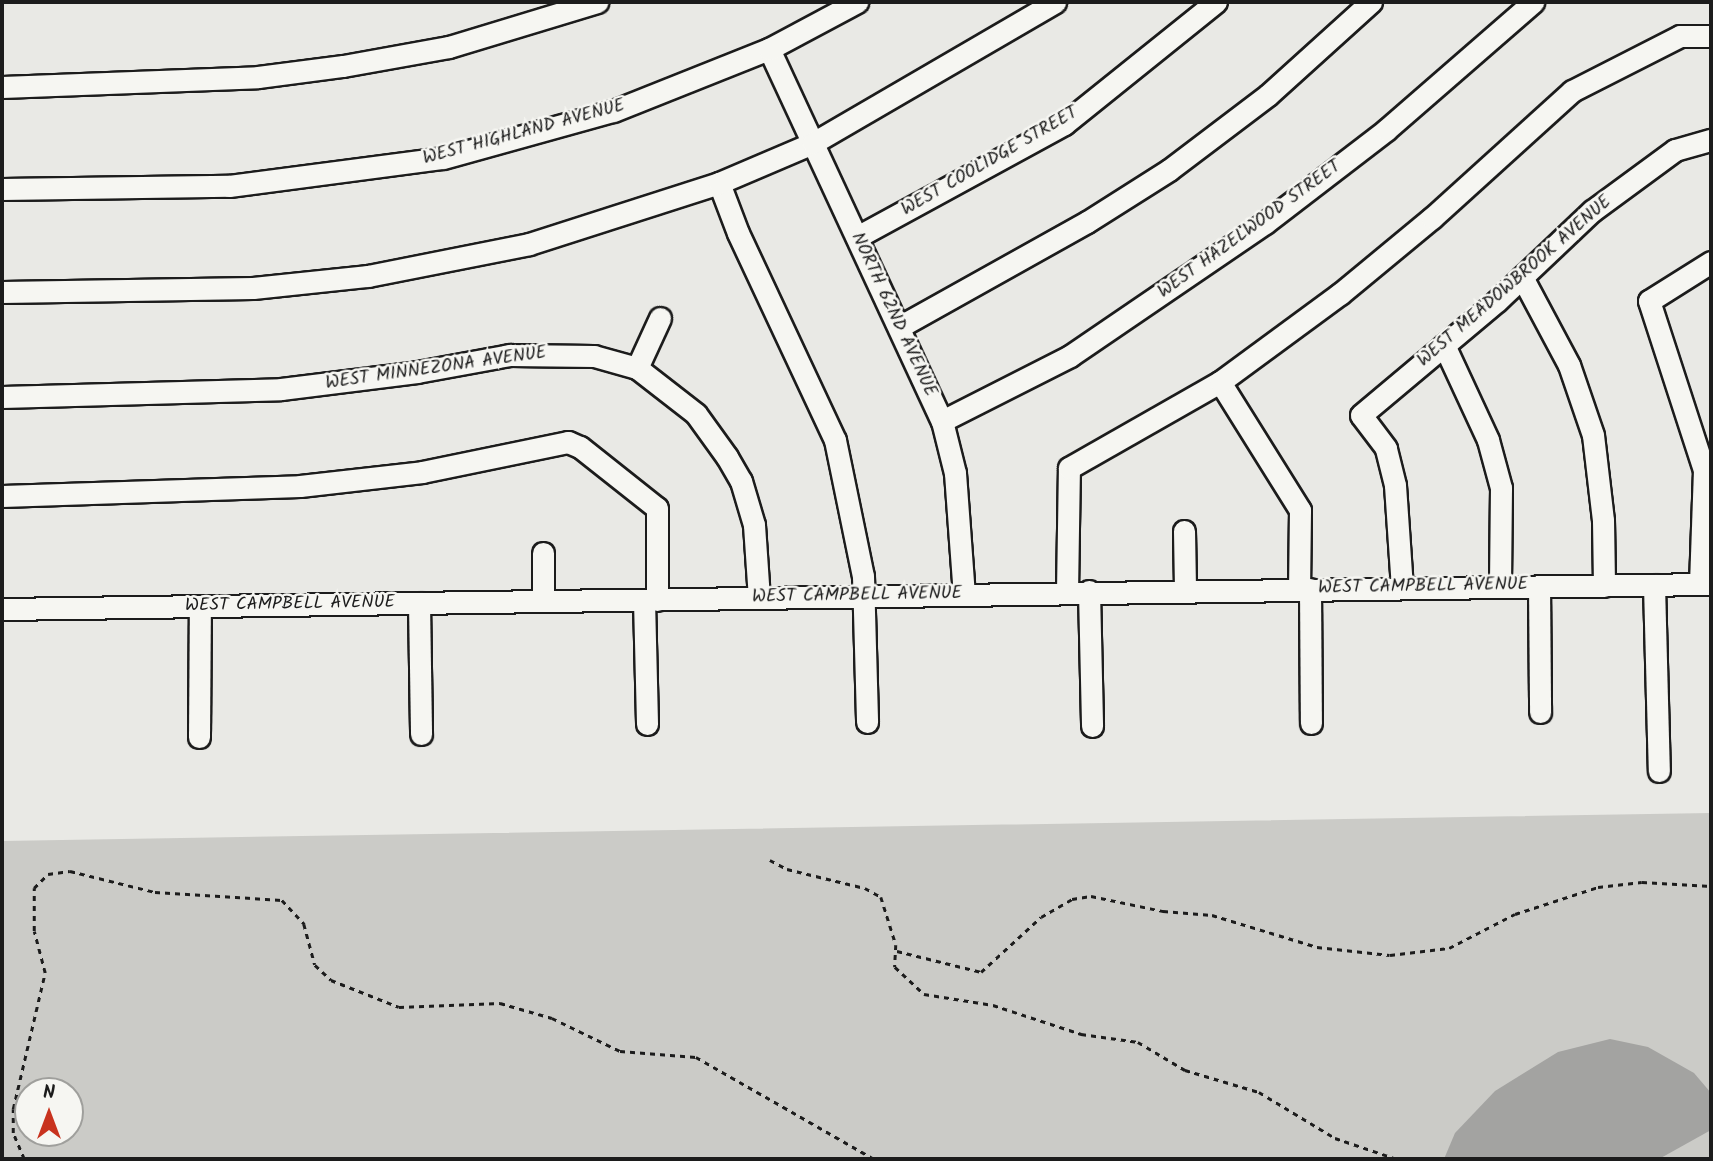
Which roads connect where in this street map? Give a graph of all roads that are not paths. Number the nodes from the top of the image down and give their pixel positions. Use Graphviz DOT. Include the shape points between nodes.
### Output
graph roads {
  1 [pos="597,2"];
  2 [pos="857,2"];
  3 [pos="1055,2"];
  4 [pos="1216,2"];
  5 [pos="1371,2"];
  6 [pos="1533,2"];
  7 [pos="1711,36"];
  8 [pos="769,49"];
  9 [pos="2,87"];
  10 [pos="1711,140"];
  11 [pos="813,143"];
  12 [pos="719,183"];
  13 [pos="2,189"];
  14 [pos="857,237"];
  15 [pos="1711,262"];
  16 [pos="1522,277"];
  17 [pos="2,292"];
  18 [pos="660,318"];
  19 [pos="899,327"];
  20 [pos="1444,345"];
  21 [pos="637,368"];
  22 [pos="1220,382"];
  23 [pos="2,397"];
  24 [pos="942,421"];
  25 [pos="1708,470"];
  26 [pos="2,496"];
  27 [pos="1184,531"];
  28 [pos="543,553"];
  29 [pos="1705,584"];
  30 [pos="1654,585"];
  31 [pos="1539,586"];
  32 [pos="1604,586"];
  33 [pos="1500,587"];
  34 [pos="1402,588"];
  35 [pos="1305,589"];
  36 [pos="1185,590"];
  37 [pos="1089,591"];
  38 [pos="1067,592"];
  39 [pos="964,595"];
  40 [pos="865,596"];
  41 [pos="759,598"];
  42 [pos="543,600"];
  43 [pos="651,600"];
  44 [pos="419,603"];
  45 [pos="200,607"];
  46 [pos="2,609"];
  47 [pos="1540,712"];
  48 [pos="867,722"];
  49 [pos="1311,723"];
  50 [pos="647,724"];
  51 [pos="1091,726"];
  52 [pos="421,734"];
  53 [pos="199,737"];
  54 [pos="1659,771"];
  1 -- 9 [label="street" via="449,47 331,67 244,78"];
  2 -- 8 [label="street, WEST HIGHLAND AVENUE"];
  3 -- 11 [label="street"];
  4 -- 14 [label="street, WEST COOLIDGE STREET" via="1064,124"];
  5 -- 19 [label="street" via="1268,95 1169,170"];
  6 -- 24 [label="street, WEST HAZELWOOD STREET" via="1386,130 1265,223 1070,356"];
  7 -- 22 [label="street" via="1680,36 1572,91 1432,218 1340,294"];
  8 -- 11 [label="street, NORTH 62ND AVENUE"];
  8 -- 13 [label="street, WEST HIGHLAND AVENUE" via="613,111 443,158 229,186"];
  10 -- 16 [label="street, WEST MEADOWBROOK AVENUE" via="1675,150 1592,211"];
  11 -- 12 [label="street"];
  11 -- 14 [label="street, NORTH 62ND AVENUE"];
  12 -- 17 [label="street" via="529,244 368,276 144,293"];
  12 -- 40 [label="street" via="835,440"];
  14 -- 19 [label="street, NORTH 62ND AVENUE"];
  15 -- 25 [label="street" via="1649,301"];
  16 -- 20 [label="street, WEST MEADOWBROOK AVENUE"];
  16 -- 32 [label="street" via="1569,365 1593,435 1603,520"];
  18 -- 21 [label="street"];
  19 -- 24 [label="street, NORTH 62ND AVENUE"];
  20 -- 33 [label="street" via="1488,440 1501,488"];
  20 -- 34 [label="street, WEST MEADOWBROOK AVENUE" via="1361,415 1385,448 1395,485"];
  21 -- 23 [label="street, WEST MINNEZONA AVENUE" via="594,356 549,352 281,389"];
  21 -- 41 [label="street, WEST MINNEZONA AVENUE" via="696,414 741,481 754,525"];
  22 -- 35 [label="street" via="1300,510"];
  22 -- 38 [label="street" via="1069,468"];
  24 -- 39 [label="street, NORTH 62ND AVENUE" via="956,473"];
  25 -- 29 [label="street"];
  26 -- 43 [label="street" via="300,486 422,472 568,442 657,509"];
  27 -- 36 [label="street"];
  28 -- 42 [label="street"];
  29 -- 30 [label="street, WEST CAMPBELL AVENUE"];
  30 -- 32 [label="street, WEST CAMPBELL AVENUE"];
  30 -- 54 [label="street"];
  31 -- 32 [label="street, WEST CAMPBELL AVENUE"];
  31 -- 33 [label="street, WEST CAMPBELL AVENUE"];
  31 -- 47 [label="street"];
  33 -- 34 [label="street, WEST CAMPBELL AVENUE"];
  34 -- 35 [label="street, WEST CAMPBELL AVENUE"];
  35 -- 36 [label="street, WEST CAMPBELL AVENUE"];
  35 -- 49 [label="street"];
  36 -- 37 [label="street, WEST CAMPBELL AVENUE"];
  37 -- 38 [label="street, WEST CAMPBELL AVENUE"];
  37 -- 51 [label="street"];
  38 -- 39 [label="street, WEST CAMPBELL AVENUE"];
  39 -- 40 [label="street, WEST CAMPBELL AVENUE"];
  40 -- 41 [label="street, WEST CAMPBELL AVENUE"];
  40 -- 48 [label="street"];
  41 -- 43 [label="street, WEST CAMPBELL AVENUE"];
  42 -- 43 [label="street, WEST CAMPBELL AVENUE"];
  42 -- 44 [label="street, WEST CAMPBELL AVENUE"];
  43 -- 50 [label="street"];
  44 -- 45 [label="street, WEST CAMPBELL AVENUE"];
  44 -- 52 [label="street"];
  45 -- 46 [label="street, WEST CAMPBELL AVENUE"];
  45 -- 53 [label="street"];
}
